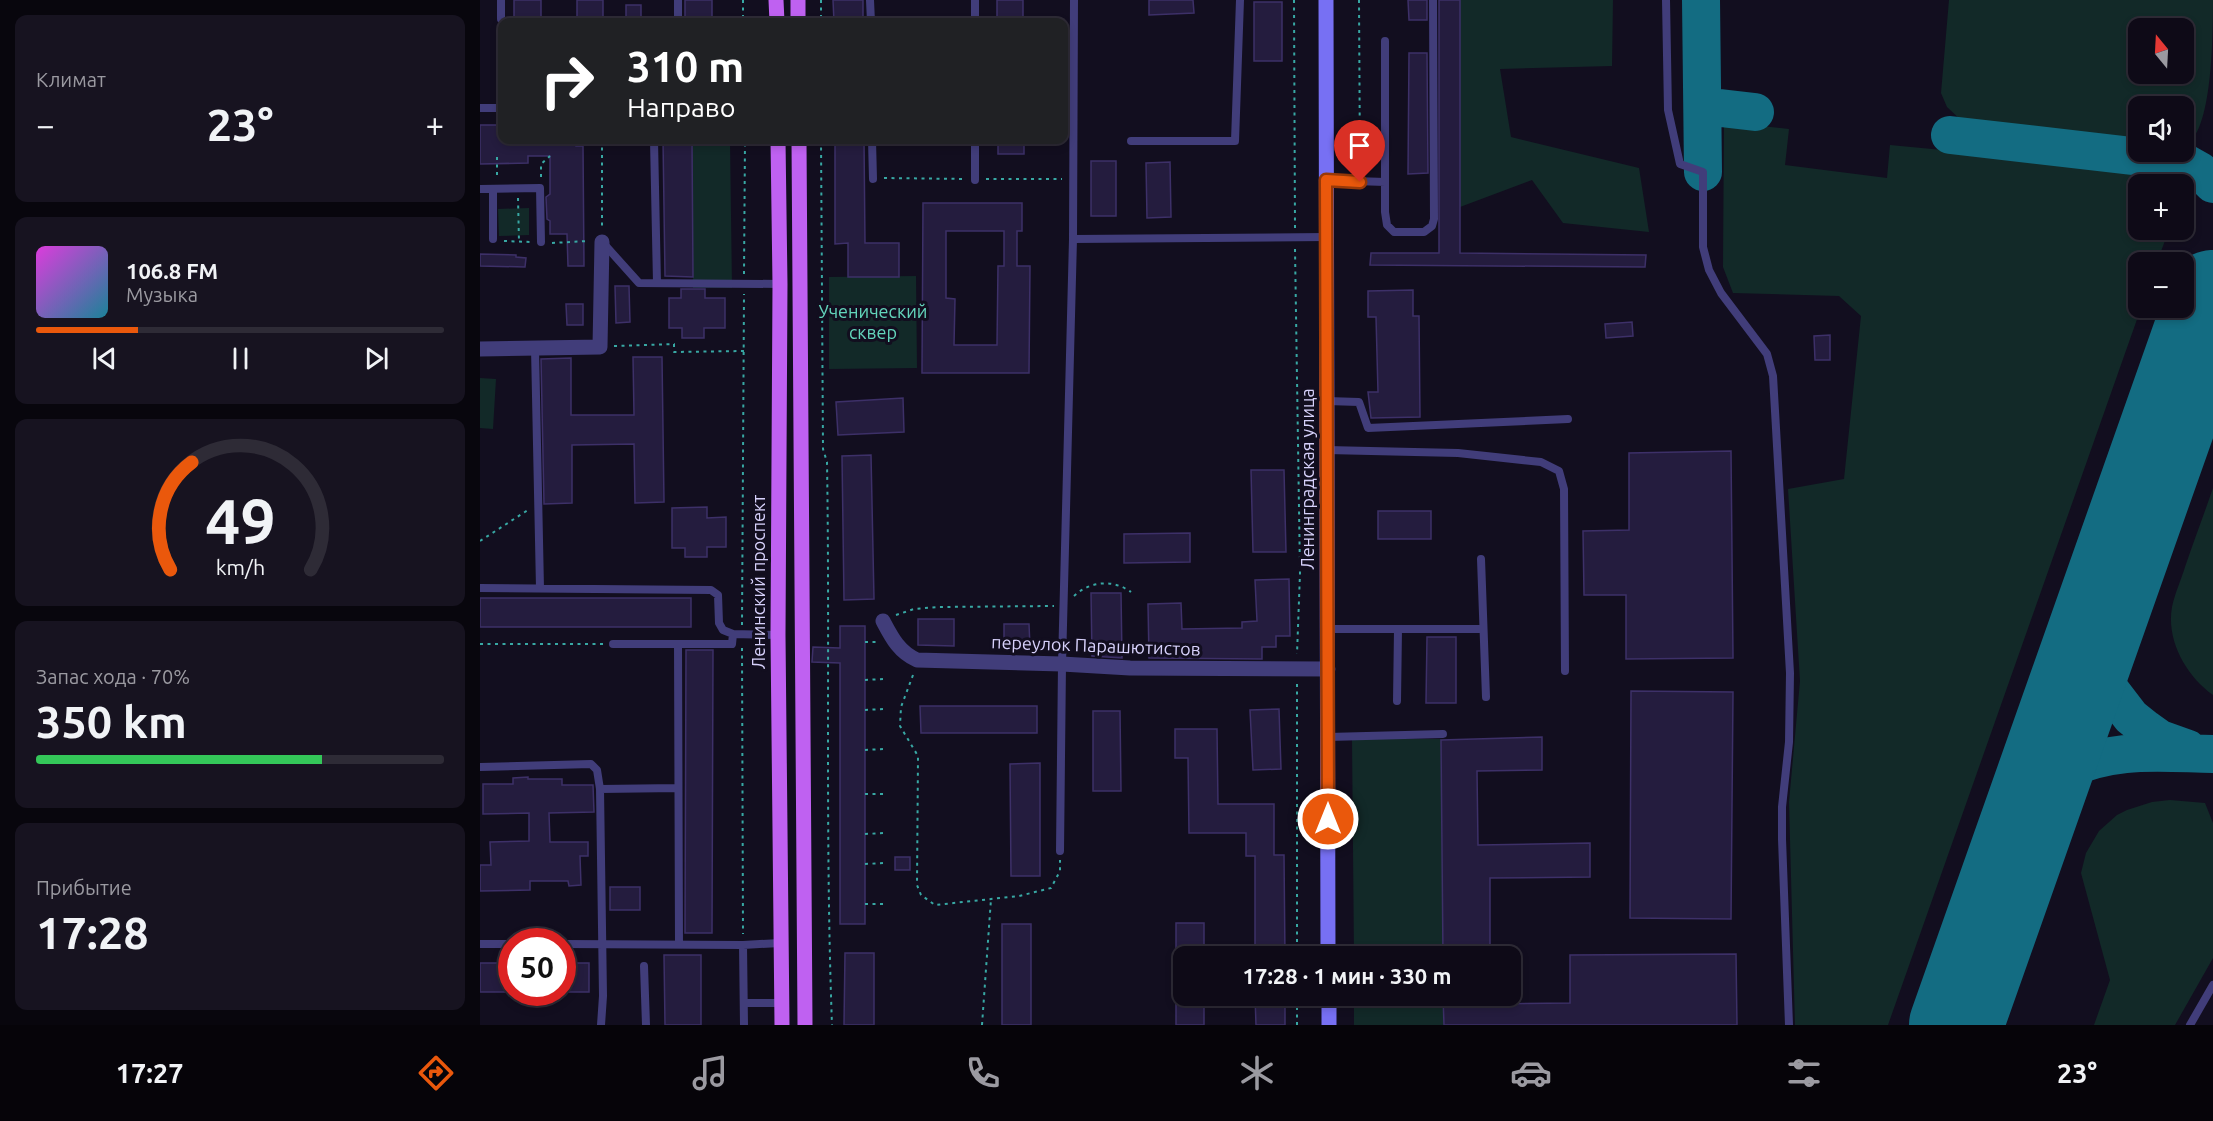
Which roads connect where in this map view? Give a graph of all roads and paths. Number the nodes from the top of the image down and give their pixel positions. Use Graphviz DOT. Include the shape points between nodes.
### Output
graph roads {
  1 [pos="501,0"];
  2 [pos="678,0"];
  3 [pos="743,0"];
  4 [pos="776,0"];
  5 [pos="798,0"];
  6 [pos="821,0"];
  7 [pos="870,0"];
  8 [pos="975,0"];
  9 [pos="1074,0"];
  10 [pos="1240,0"];
  11 [pos="1294,0"];
  12 [pos="1326,0"];
  13 [pos="1359,0"];
  14 [pos="1433,0"];
  15 [pos="1666,0"];
  16 [pos="501,18"];
  17 [pos="678,18"];
  18 [pos="743,18"];
  19 [pos="777,18"];
  20 [pos="798,18"];
  21 [pos="821,18"];
  22 [pos="871,18"];
  23 [pos="975,18"];
  24 [pos="1385,41"];
  25 [pos="480,108"];
  26 [pos="498,108"];
  27 [pos="1131,141"];
  28 [pos="602,144"];
  29 [pos="654,144"];
  30 [pos="745,144"];
  31 [pos="778,144"];
  32 [pos="800,144"];
  33 [pos="822,144"];
  34 [pos="872,144"];
  35 [pos="975,144"];
  36 [pos="550,156"];
  37 [pos="497,157"];
  38 [pos="873,179"];
  39 [pos="975,180"];
  40 [pos="1326,180"];
  41 [pos="1360,182"];
  42 [pos="1385,182"];
  43 [pos="540,188"];
  44 [pos="480,189"];
  45 [pos="495,189"];
  46 [pos="518,189"];
  47 [pos="1295,237"];
  48 [pos="1327,237"];
  49 [pos="493,239"];
  50 [pos="1073,239"];
  51 [pos="542,242"];
  52 [pos="602,242"];
  53 [pos="519,243"];
  54 [pos="657,283"];
  55 [pos="744,284"];
  56 [pos="780,284"];
  57 [pos="600,347"];
  58 [pos="535,348"];
  59 [pos="480,350"];
  60 [pos="744,351"];
  61 [pos="1327,401"];
  62 [pos="1568,419"];
  63 [pos="1327,450"];
  64 [pos="538,503"];
  65 [pos="480,541"];
  66 [pos="1481,559"];
  67 [pos="480,588"];
  68 [pos="540,588"];
  69 [pos="1131,592"];
  70 [pos="1064,606"];
  71 [pos="883,621"];
  72 [pos="1327,629"];
  73 [pos="1398,629"];
  74 [pos="1483,629"];
  75 [pos="733,634"];
  76 [pos="742,635"];
  77 [pos="778,636"];
  78 [pos="865,642"];
  79 [pos="883,642"];
  80 [pos="480,644"];
  81 [pos="613,644"];
  82 [pos="678,644"];
  83 [pos="917,660"];
  84 [pos="1062,663"];
  85 [pos="1297,669"];
  86 [pos="1328,669"];
  87 [pos="1565,671"];
  88 [pos="865,680"];
  89 [pos="883,680"];
  90 [pos="1486,697"];
  91 [pos="1397,701"];
  92 [pos="884,709"];
  93 [pos="865,710"];
  94 [pos="1443,734"];
  95 [pos="1328,737"];
  96 [pos="884,749"];
  97 [pos="865,750"];
  98 [pos="480,767"];
  99 [pos="678,788"];
  100 [pos="600,789"];
  101 [pos="865,794"];
  102 [pos="885,794"];
  103 [pos="885,833"];
  104 [pos="865,834"];
  105 [pos="1060,851"];
  106 [pos="885,862"];
  107 [pos="865,864"];
  108 [pos="991,899"];
  109 [pos="866,904"];
  110 [pos="886,904"];
  111 [pos="780,943"];
  112 [pos="480,944"];
  113 [pos="498,944"];
  114 [pos="576,944"];
  115 [pos="601,944"];
  116 [pos="679,944"];
  117 [pos="743,945"];
  118 [pos="1298,946"];
  119 [pos="1328,946"];
  120 [pos="645,966"];
  121 [pos="2213,985"];
  122 [pos="781,1003"];
  123 [pos="744,1004"];
  124 [pos="1297,1006"];
  125 [pos="1329,1006"];
  126 [pos="601,1025"];
  127 [pos="646,1025"];
  128 [pos="744,1025"];
  129 [pos="782,1025"];
  130 [pos="805,1025"];
  131 [pos="832,1025"];
  132 [pos="982,1025"];
  133 [pos="1297,1025"];
  134 [pos="1329,1025"];
  135 [pos="1789,1025"];
  136 [pos="2190,1025"];
  1 -- 16 [label="lane"];
  2 -- 17 [label="lane"];
  3 -- 18 [label="path"];
  4 -- 19 [label="main road"];
  5 -- 20 [label="main road"];
  6 -- 21 [label="path"];
  7 -- 22 [label="lane"];
  8 -- 23 [label="lane"];
  9 -- 50 [label="lane"];
  10 -- 27 [label="lane" via="1235,141"];
  11 -- 47 [label="path"];
  12 -- 40 [label="main road, Ленинградская улица"];
  13 -- 41 [label="path"];
  14 -- 42 [label="lane" via="1432,226 1424,232 1394,232 1387,225"];
  15 -- 135 [label="lane" via="1668,110 1680,164 1703,172 1706,258 1721,293 1767,354 1773,376 1790,673 1782,818"];
  24 -- 42 [label="lane"];
  25 -- 26 [label="lane"];
  28 -- 52 [label="path"];
  29 -- 54 [label="lane"];
  30 -- 55 [label="path"];
  31 -- 56 [label="main road, Ленинский проспект"];
  32 -- 130 [label="main road"];
  33 -- 131 [label="path"];
  34 -- 38 [label="lane"];
  35 -- 39 [label="lane"];
  36 -- 43 [label="path" via="541,164"];
  37 -- 45 [label="path"];
  40 -- 41 [label="lane"];
  40 -- 48 [label="main road, Ленинградская улица"];
  41 -- 42 [label="lane"];
  43 -- 46 [label="lane"];
  43 -- 51 [label="lane"];
  44 -- 45 [label="lane"];
  45 -- 46 [label="lane"];
  45 -- 49 [label="lane"];
  46 -- 53 [label="path"];
  47 -- 48 [label="lane"];
  47 -- 50 [label="lane"];
  47 -- 85 [label="path" via="1300,573"];
  48 -- 61 [label="main road, Ленинградская улица"];
  50 -- 70 [label="lane"];
  52 -- 54 [label="lane" via="639,283"];
  52 -- 57 [label="street"];
  54 -- 55 [label="lane"];
  55 -- 56 [label="lane"];
  55 -- 60 [label="path"];
  56 -- 77 [label="main road, Ленинский проспект"];
  57 -- 58 [label="street"];
  57 -- 60 [label="path" via="674,344 674,352"];
  58 -- 59 [label="street"];
  58 -- 64 [label="lane"];
  60 -- 76 [label="path"];
  61 -- 62 [label="lane" via="1359,402 1368,428"];
  61 -- 63 [label="main road, Ленинградская улица"];
  63 -- 72 [label="main road, Ленинградская улица"];
  63 -- 87 [label="lane" via="1458,453 1541,462 1559,471 1564,489"];
  64 -- 65 [label="path"];
  64 -- 68 [label="lane"];
  66 -- 74 [label="lane"];
  67 -- 68 [label="lane"];
  68 -- 75 [label="lane" via="711,590 718,595 719,623 723,630"];
  69 -- 70 [label="path" via="1121,585 1091,584"];
  70 -- 71 [label="path" via="937,607 914,609"];
  70 -- 84 [label="lane"];
  71 -- 83 [label="street" via="905,655"];
  72 -- 73 [label="lane"];
  72 -- 86 [label="main road, Ленинградская улица"];
  73 -- 74 [label="lane"];
  73 -- 91 [label="lane"];
  74 -- 90 [label="lane"];
  75 -- 76 [label="lane"];
  75 -- 82 [label="lane" via="732,644"];
  76 -- 77 [label="lane"];
  76 -- 117 [label="path"];
  77 -- 111 [label="main road, Ленинский проспект"];
  78 -- 79 [label="path"];
  80 -- 81 [label="path"];
  81 -- 82 [label="lane"];
  82 -- 99 [label="lane"];
  83 -- 84 [label="street, переулок Парашютистов"];
  83 -- 108 [label="path" via="900,726 918,756 921,895 934,904"];
  84 -- 85 [label="street, переулок Парашютистов" via="1130,668"];
  84 -- 105 [label="lane"];
  85 -- 86 [label="street, переулок Парашютистов"];
  85 -- 118 [label="path"];
  86 -- 95 [label="main road, Ленинградская улица"];
  88 -- 89 [label="path"];
  92 -- 93 [label="path"];
  94 -- 95 [label="lane"];
  95 -- 119 [label="main road, Ленинградская улица"];
  96 -- 97 [label="path"];
  98 -- 100 [label="lane" via="591,764 597,770"];
  99 -- 100 [label="lane"];
  99 -- 116 [label="lane"];
  100 -- 115 [label="lane"];
  101 -- 102 [label="path"];
  103 -- 104 [label="path"];
  105 -- 108 [label="path" via="1060,871 1051,888 1019,897"];
  106 -- 107 [label="path"];
  108 -- 132 [label="path"];
  109 -- 110 [label="path"];
  111 -- 117 [label="lane"];
  111 -- 122 [label="main road, Ленинский проспект"];
  112 -- 113 [label="lane"];
  114 -- 115 [label="lane"];
  115 -- 116 [label="lane"];
  115 -- 126 [label="lane"];
  116 -- 117 [label="lane"];
  117 -- 123 [label="lane"];
  120 -- 127 [label="lane"];
  121 -- 136 [label="lane"];
  122 -- 123 [label="lane"];
  122 -- 129 [label="main road, Ленинский проспект"];
  123 -- 128 [label="lane"];
  124 -- 133 [label="path"];
  125 -- 134 [label="main road"];
}
